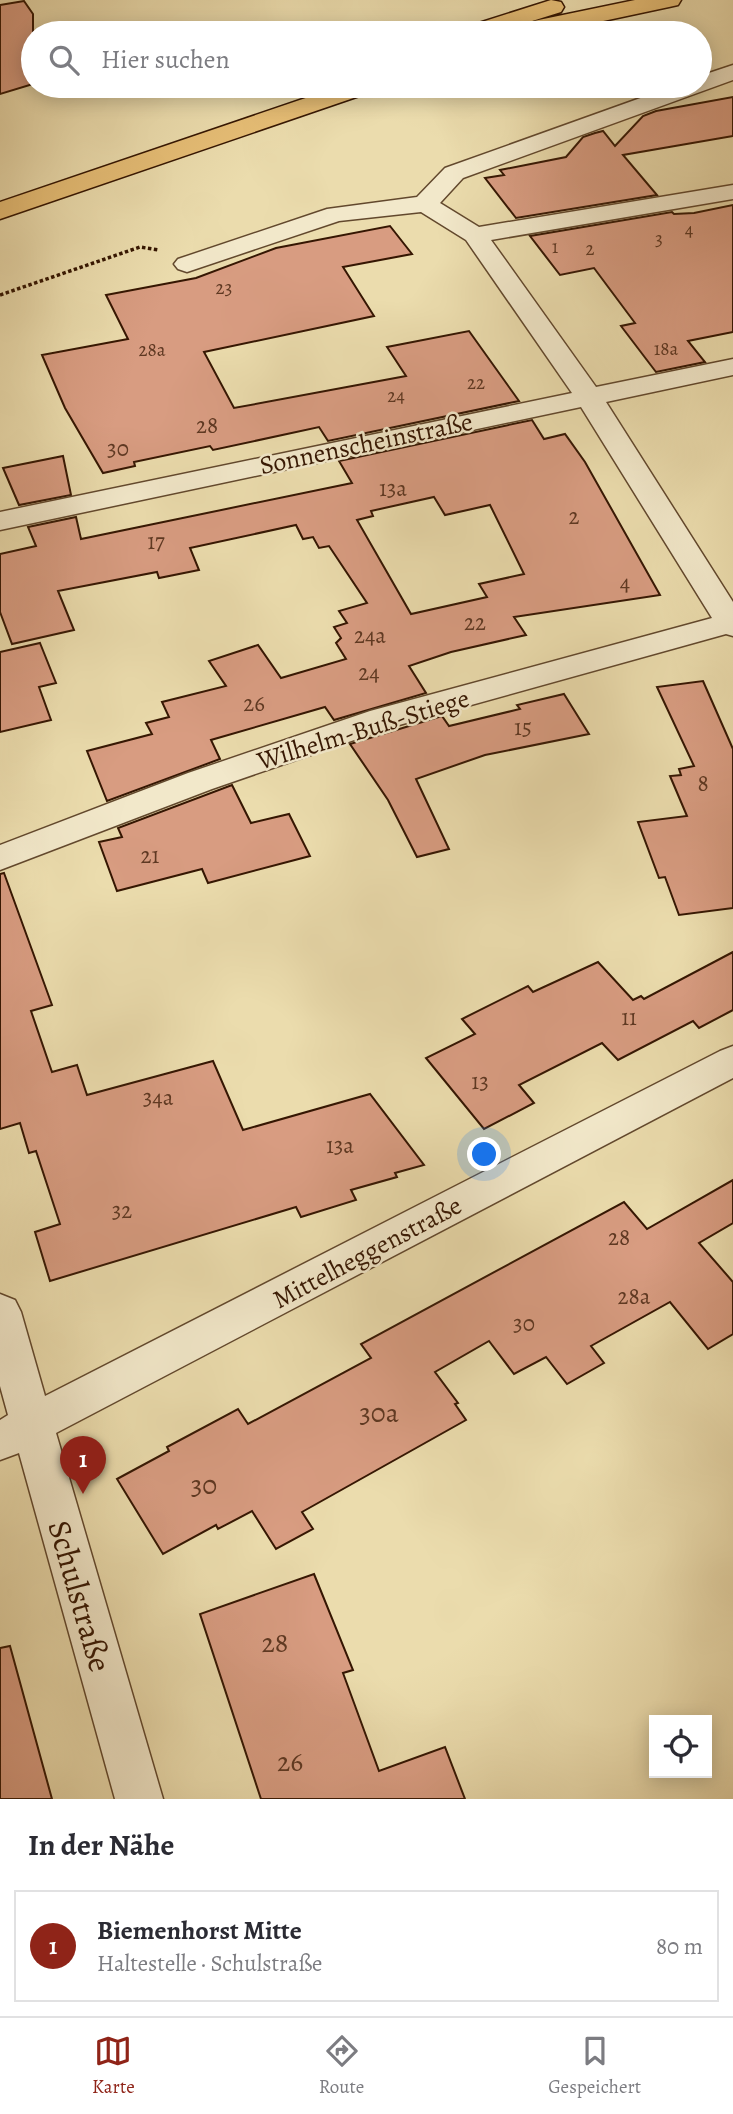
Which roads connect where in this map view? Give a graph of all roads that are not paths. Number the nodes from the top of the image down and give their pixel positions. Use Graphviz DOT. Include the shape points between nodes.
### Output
graph roads {
  1 [pos="554,0"];
  2 [pos="574,0"];
  3 [pos="618,0"];
  4 [pos="669,0"];
  5 [pos="502,21"];
  6 [pos="510,21"];
  7 [pos="556,21"];
  8 [pos="574,21"];
  9 [pos="733,72"];
  10 [pos="712,80"];
  11 [pos="284,98"];
  12 [pos="330,98"];
  13 [pos="661,98"];
  14 [pos="733,192"];
  15 [pos="0,195"];
  16 [pos="425,204"];
  17 [pos="0,211"];
  18 [pos="475,235"];
  19 [pos="187,264"];
  20 [pos="733,367"];
  21 [pos="588,396"];
  22 [pos="0,521"];
  23 [pos="733,624"];
  24 [pos="0,858"];
  25 [pos="733,1061"];
  26 [pos="0,1312"];
  27 [pos="15,1433"];
  28 [pos="139,1799"];
  1 -- 5 [label="highway"];
  2 -- 6 [label="highway"];
  3 -- 7 [label="highway"];
  4 -- 8 [label="highway"];
  9 -- 10 [label="street"];
  11 -- 15 [label="highway"];
  12 -- 17 [label="highway"];
  13 -- 16 [label="street" via="454,173"];
  14 -- 18 [label="street"];
  16 -- 18 [label="street"];
  16 -- 19 [label="street" via="336,214"];
  18 -- 21 [label="street"];
  20 -- 21 [label="street, Sonnenscheinstraße"];
  21 -- 22 [label="street, Sonnenscheinstraße"];
  21 -- 23 [label="street"];
  23 -- 24 [label="street, Wilhelm-Buß-Stiege" via="381,719 200,781"];
  25 -- 27 [label="street, Mittelheggenstraße"];
  26 -- 27 [label="street, Schulstraße"];
  27 -- 28 [label="street, Schulstraße"];
}
